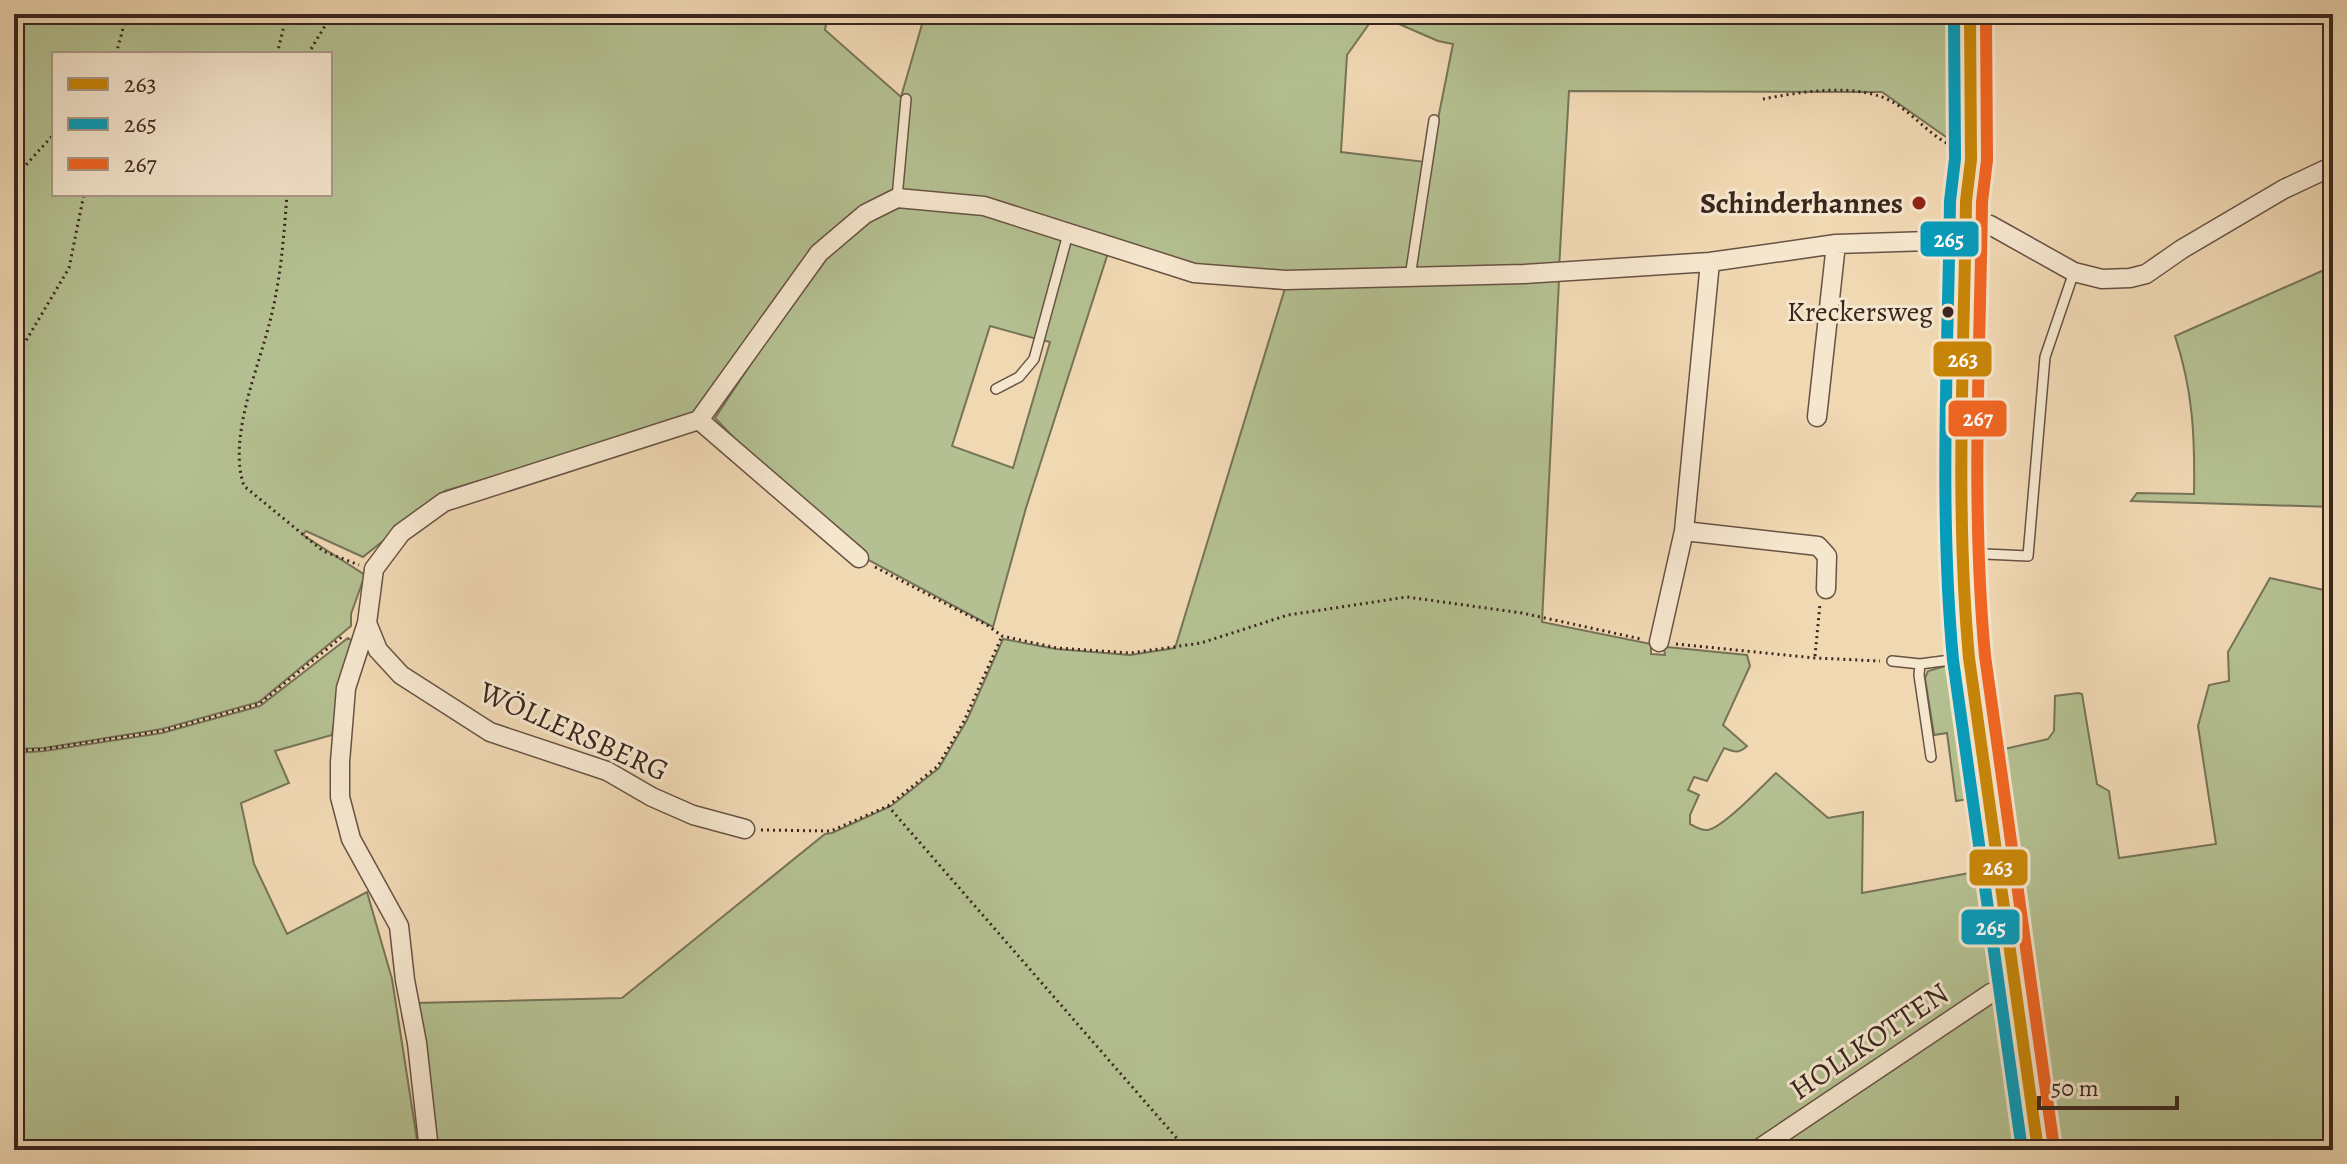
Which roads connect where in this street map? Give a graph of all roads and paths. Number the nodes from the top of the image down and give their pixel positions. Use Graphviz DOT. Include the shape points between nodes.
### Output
graph roads {
  1 [pos="127,14"];
  2 [pos="287,14"];
  3 [pos="332,14"];
  4 [pos="1970,14"];
  5 [pos="117,52"];
  6 [pos="278,52"];
  7 [pos="309,52"];
  8 [pos="906,99"];
  9 [pos="1763,99"];
  10 [pos="1434,120"];
  11 [pos="52,136"];
  12 [pos="1970,142"];
  13 [pos="2333,166"];
  14 [pos="14,178"];
  15 [pos="84,196"];
  16 [pos="287,196"];
  17 [pos="897,198"];
  18 [pos="1965,229"];
  19 [pos="1068,234"];
  20 [pos="1836,244"];
  21 [pos="1710,262"];
  22 [pos="2074,272"];
  23 [pos="1410,277"];
  24 [pos="14,361"];
  25 [pos="996,389"];
  26 [pos="1817,417"];
  27 [pos="691,422"];
  28 [pos="1684,531"];
  29 [pos="1961,553"];
  30 [pos="859,558"];
  31 [pos="374,569"];
  32 [pos="1826,589"];
  33 [pos="367,623"];
  34 [pos="1002,636"];
  35 [pos="1659,642"];
  36 [pos="1815,658"];
  37 [pos="1969,658"];
  38 [pos="1892,661"];
  39 [pos="1920,664"];
  40 [pos="14,751"];
  41 [pos="1931,757"];
  42 [pos="888,806"];
  43 [pos="745,829"];
  44 [pos="2015,986"];
  45 [pos="429,1150"];
  46 [pos="1187,1150"];
  47 [pos="1757,1150"];
  48 [pos="2038,1150"];
  1 -- 5 [label="path"];
  2 -- 6 [label="path"];
  3 -- 7 [label="path"];
  4 -- 12 [label="main road"];
  8 -- 17 [label="lane"];
  9 -- 12 [label="path" via="1804,91 1858,91 1894,102 1954,147"];
  10 -- 23 [label="lane"];
  11 -- 14 [label="path"];
  12 -- 18 [label="main road"];
  13 -- 22 [label="street" via="2284,189 2146,274 2117,280"];
  15 -- 24 [label="path" via="69,268"];
  16 -- 31 [label="path" via="272,314 242,425 239,472 244,486 323,551"];
  17 -- 19 [label="street" via="984,206"];
  17 -- 27 [label="street" via="865,214 819,253"];
  18 -- 20 [label="street" via="1929,241"];
  18 -- 22 [label="street" via="1990,225"];
  18 -- 29 [label="main road"];
  19 -- 23 [label="street" via="1194,273 1285,280"];
  19 -- 25 [label="lane" via="1034,359 1019,377"];
  20 -- 21 [label="street"];
  20 -- 26 [label="street"];
  21 -- 23 [label="street"];
  21 -- 28 [label="street"];
  22 -- 29 [label="lane" via="2045,357 2028,556"];
  27 -- 30 [label="street"];
  27 -- 31 [label="street" via="444,502 401,533"];
  28 -- 32 [label="street" via="1818,546 1827,556"];
  28 -- 35 [label="street"];
  29 -- 37 [label="main road"];
  30 -- 34 [label="path"];
  31 -- 33 [label="street"];
  32 -- 36 [label="path"];
  33 -- 40 [label="path" via="352,628 259,704 162,731"];
  33 -- 43 [label="street, WÖLLERSBERG" via="378,650 401,675 490,732 607,771 693,815"];
  33 -- 45 [label="street" via="346,688 340,797 351,839 399,926"];
  34 -- 35 [label="path" via="1057,648 1131,653 1201,643 1288,615 1407,597 1522,613"];
  34 -- 42 [label="path" via="938,766"];
  35 -- 36 [label="path"];
  36 -- 38 [label="path"];
  37 -- 39 [label="lane"];
  37 -- 44 [label="main road"];
  38 -- 39 [label="lane"];
  39 -- 41 [label="lane"];
  42 -- 43 [label="path" via="831,831"];
  42 -- 46 [label="path"];
  44 -- 47 [label="street, HOLLKOTTEN" via="1991,993"];
  44 -- 48 [label="main road"];
}
